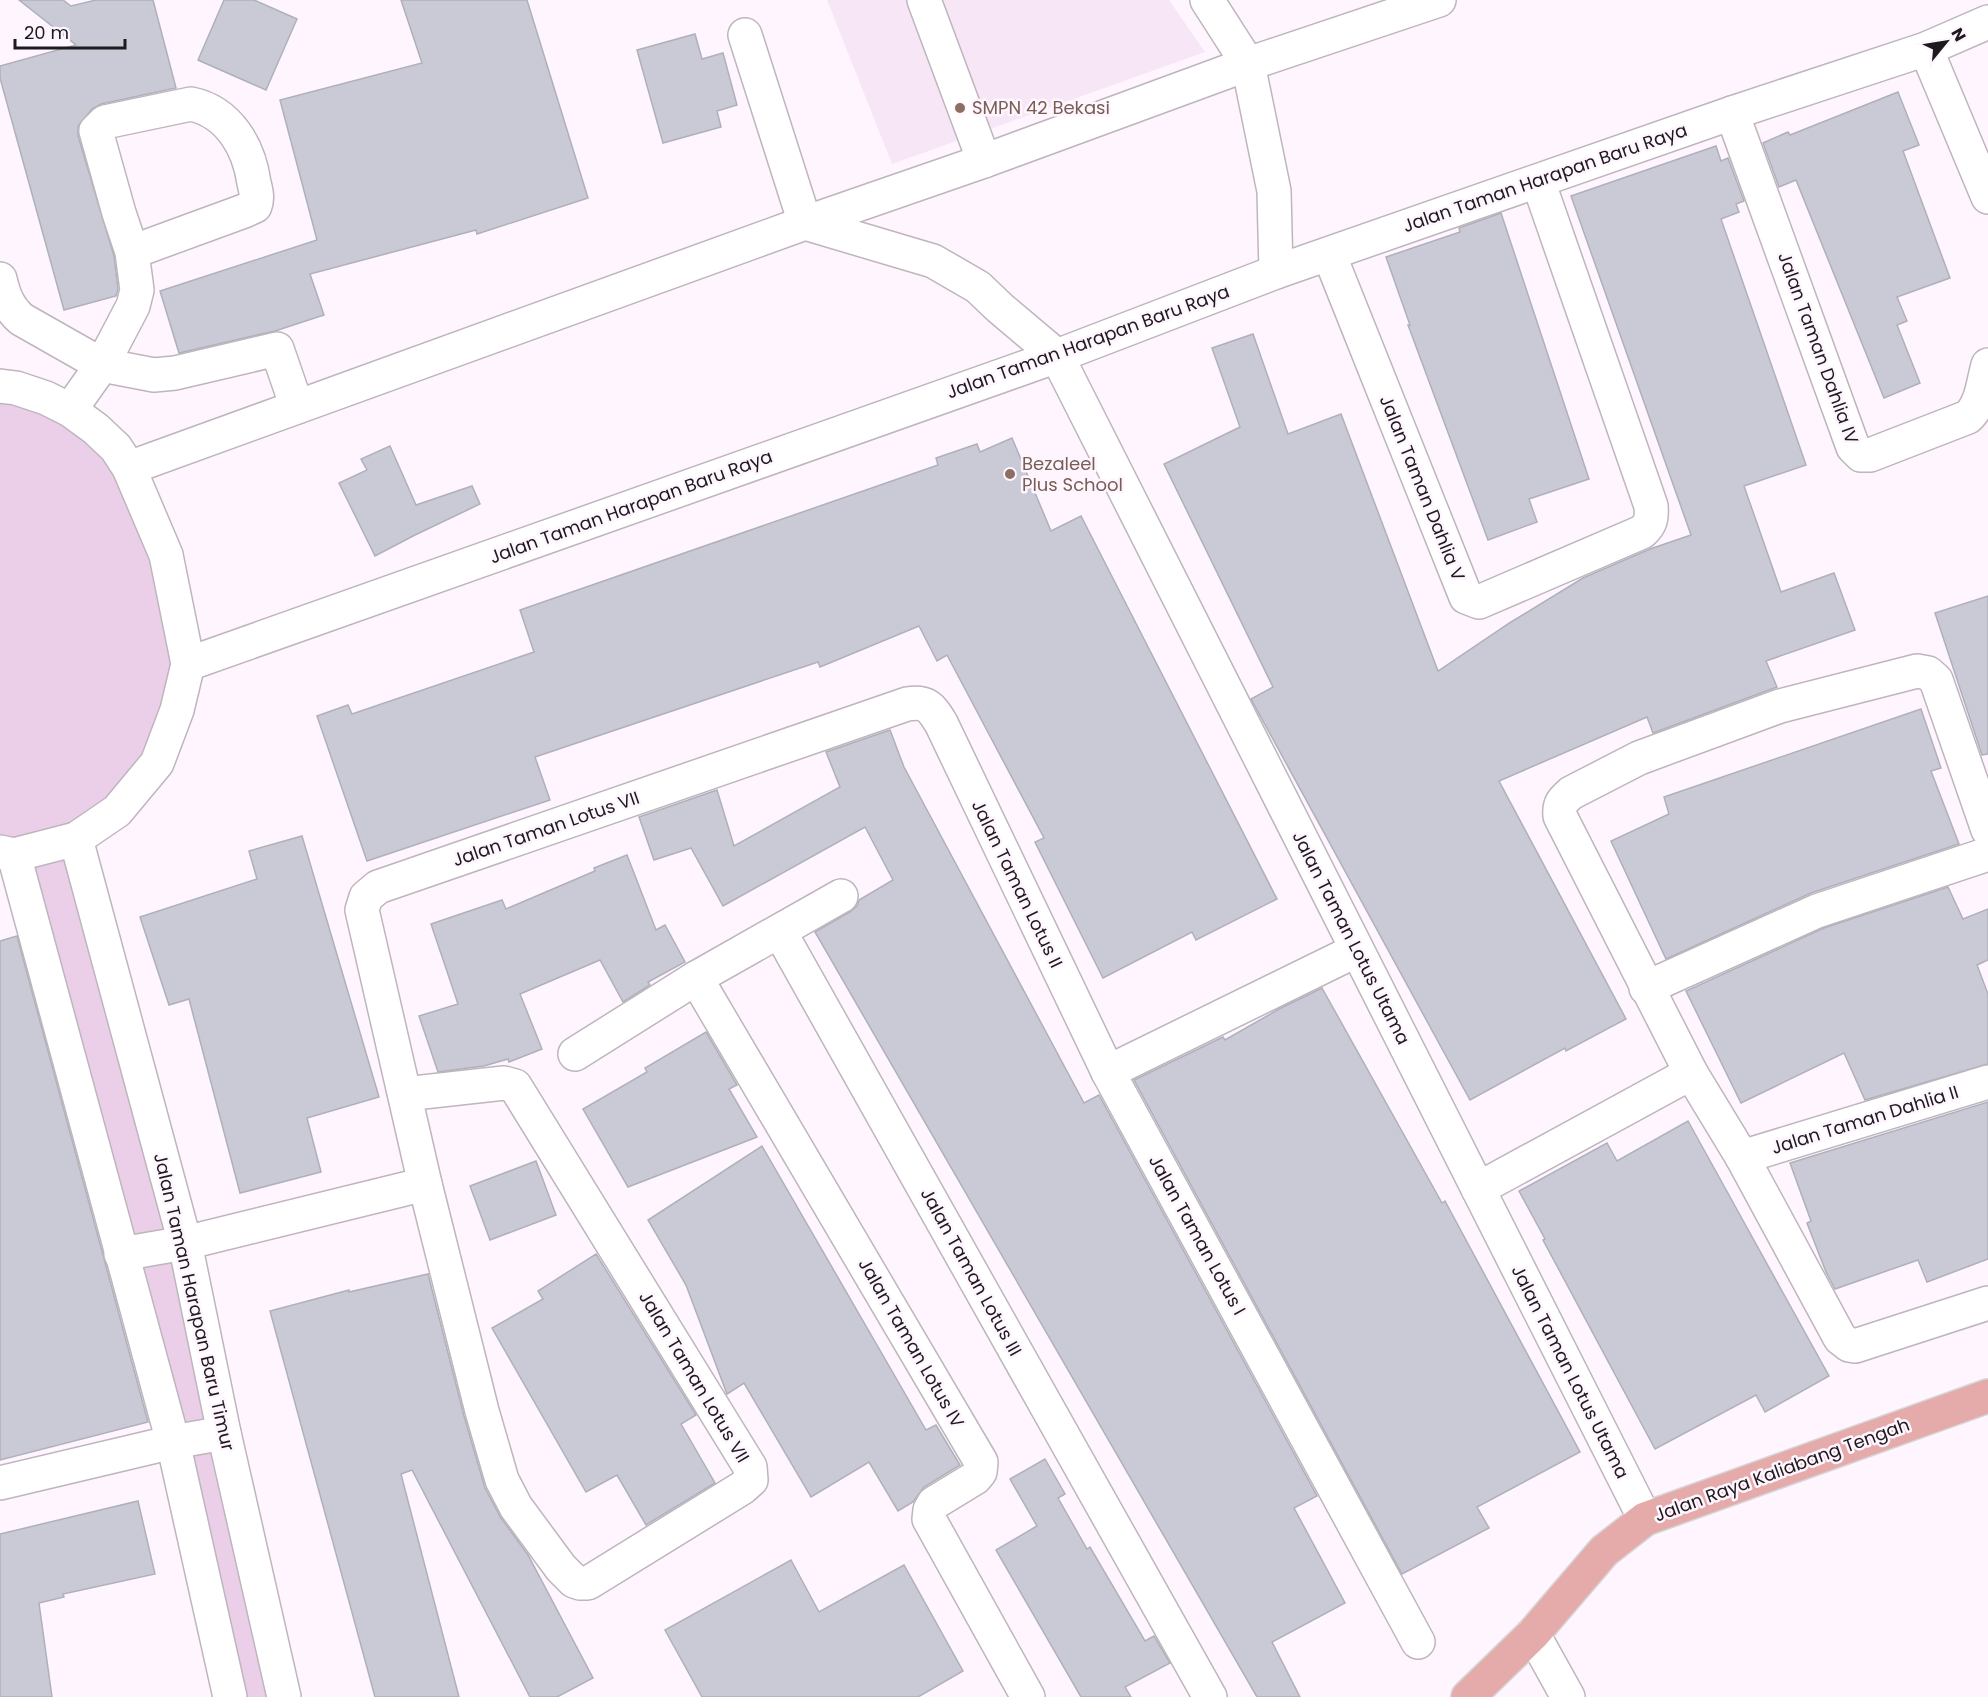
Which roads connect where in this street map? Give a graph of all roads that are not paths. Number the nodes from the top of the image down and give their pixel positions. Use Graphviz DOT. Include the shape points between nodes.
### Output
graph roads {
  1 [pos="924,0"];
  2 [pos="1207,0"];
  3 [pos="1438,0"];
  4 [pos="1988,22"];
  5 [pos="745,35"];
  6 [pos="1926,49"];
  7 [pos="1248,64"];
  8 [pos="1732,112"];
  9 [pos="984,161"];
  10 [pos="1538,181"];
  11 [pos="1988,197"];
  12 [pos="805,223"];
  13 [pos="132,252"];
  14 [pos="1329,254"];
  15 [pos="1275,272"];
  16 [pos="0,279"];
  17 [pos="1057,356"];
  18 [pos="102,365"];
  19 [pos="1988,365"];
  20 [pos="0,386"];
  21 [pos="297,407"];
  22 [pos="70,410"];
  23 [pos="129,468"];
  24 [pos="188,664"];
  25 [pos="920,702"];
  26 [pos="1988,830"];
  27 [pos="76,839"];
  28 [pos="7,853"];
  29 [pos="1988,855"];
  30 [pos="841,896"];
  31 [pos="780,932"];
  32 [pos="1356,950"];
  33 [pos="696,978"];
  34 [pos="1646,988"];
  35 [pos="575,1054"];
  36 [pos="1108,1072"];
  37 [pos="1690,1073"];
  38 [pos="1988,1082"];
  39 [pos="405,1094"];
  40 [pos="1742,1157"];
  41 [pos="426,1185"];
  42 [pos="1478,1189"];
  43 [pos="184,1243"];
  44 [pos="121,1254"];
  45 [pos="1988,1303"];
  46 [pos="1988,1396"];
  47 [pos="224,1433"];
  48 [pos="173,1442"];
  49 [pos="0,1484"];
  50 [pos="1645,1519"];
  51 [pos="1533,1634"];
  52 [pos="1418,1642"];
  53 [pos="230,1697"];
  54 [pos="284,1697"];
  55 [pos="1028,1697"];
  56 [pos="1210,1697"];
  57 [pos="1468,1697"];
  58 [pos="1568,1697"];
  1 -- 9 [label="street"];
  2 -- 7 [label="street"];
  3 -- 7 [label="street"];
  4 -- 6 [label="street, Jalan Taman Harapan Baru Raya"];
  5 -- 12 [label="street"];
  6 -- 8 [label="street, Jalan Taman Harapan Baru Raya"];
  6 -- 11 [label="street"];
  7 -- 9 [label="street"];
  7 -- 15 [label="street" via="1274,192"];
  8 -- 10 [label="street, Jalan Taman Harapan Baru Raya"];
  8 -- 19 [label="street, Jalan Taman Dahlia IV" via="1853,447 1861,455 1870,455 1968,417 1978,404"];
  9 -- 12 [label="street"];
  10 -- 14 [label="street, Jalan Taman Harapan Baru Raya"];
  10 -- 14 [label="street, Jalan Taman Dahlia V" via="1652,518 1642,532 1479,602 1466,597"];
  12 -- 17 [label="street" via="933,261 978,287"];
  12 -- 21 [label="street"];
  13 -- 13 [label="street" via="96,131 105,122 191,104 221,117 243,144 253,173 255,206"];
  13 -- 18 [label="street" via="137,290 133,306"];
  14 -- 15 [label="street, Jalan Taman Harapan Baru Raya"];
  15 -- 17 [label="street, Jalan Taman Harapan Baru Raya"];
  16 -- 18 [label="street" via="5,301 21,319"];
  17 -- 24 [label="street, Jalan Taman Harapan Baru Raya"];
  17 -- 32 [label="street, Jalan Taman Lotus Utama"];
  18 -- 21 [label="street" via="154,375 277,349"];
  18 -- 22 [label="street"];
  20 -- 22 [label="street" via="46,398"];
  21 -- 23 [label="street"];
  22 -- 23 [label="street" via="113,445"];
  23 -- 24 [label="street" via="166,555"];
  24 -- 27 [label="street" via="177,710 157,763 117,811"];
  25 -- 36 [label="street, Jalan Taman Lotus II" via="932,708 941,723"];
  25 -- 39 [label="street, Jalan Taman Lotus VII" via="378,887 366,897 362,910"];
  26 -- 34 [label="street" via="1936,680 1928,673 1917,672 1780,706 1639,758 1561,801 1560,816"];
  27 -- 28 [label="street"];
  27 -- 43 [label="street, Jalan Taman Harapan Baru Timur"];
  28 -- 44 [label="street"];
  29 -- 34 [label="street" via="1817,911"];
  30 -- 31 [label="street"];
  31 -- 33 [label="street"];
  31 -- 56 [label="street, Jalan Taman Lotus III"];
  32 -- 36 [label="street"];
  32 -- 42 [label="street, Jalan Taman Lotus Utama"];
  33 -- 35 [label="street"];
  33 -- 55 [label="street, Jalan Taman Lotus IV" via="981,1462 975,1478 934,1503 929,1519"];
  34 -- 37 [label="street"];
  36 -- 52 [label="street, Jalan Taman Lotus I"];
  37 -- 40 [label="street"];
  37 -- 42 [label="street"];
  38 -- 40 [label="street, Jalan Taman Dahlia II"];
  39 -- 41 [label="street, Jalan Taman Lotus VII"];
  39 -- 41 [label="street, Jalan Taman Lotus VII" via="504,1083 515,1086 750,1467 751,1480 588,1583 574,1581 516,1507 502,1480"];
  40 -- 45 [label="street" via="1840,1338 1849,1345 1855,1347"];
  41 -- 43 [label="street"];
  42 -- 50 [label="street, Jalan Taman Lotus Utama"];
  43 -- 44 [label="street"];
  43 -- 47 [label="street, Jalan Taman Harapan Baru Timur"];
  44 -- 48 [label="street"];
  46 -- 50 [label="main road, Jalan Raya Kaliabang Tengah"];
  47 -- 48 [label="street"];
  47 -- 54 [label="street, Jalan Taman Harapan Baru Timur"];
  48 -- 49 [label="street"];
  48 -- 53 [label="street"];
  50 -- 51 [label="main road, Jalan Raya Kaliabang Tengah" via="1604,1551"];
  51 -- 57 [label="main road, Jalan Raya Kaliabang Tengah"];
  51 -- 58 [label="street"];
}
